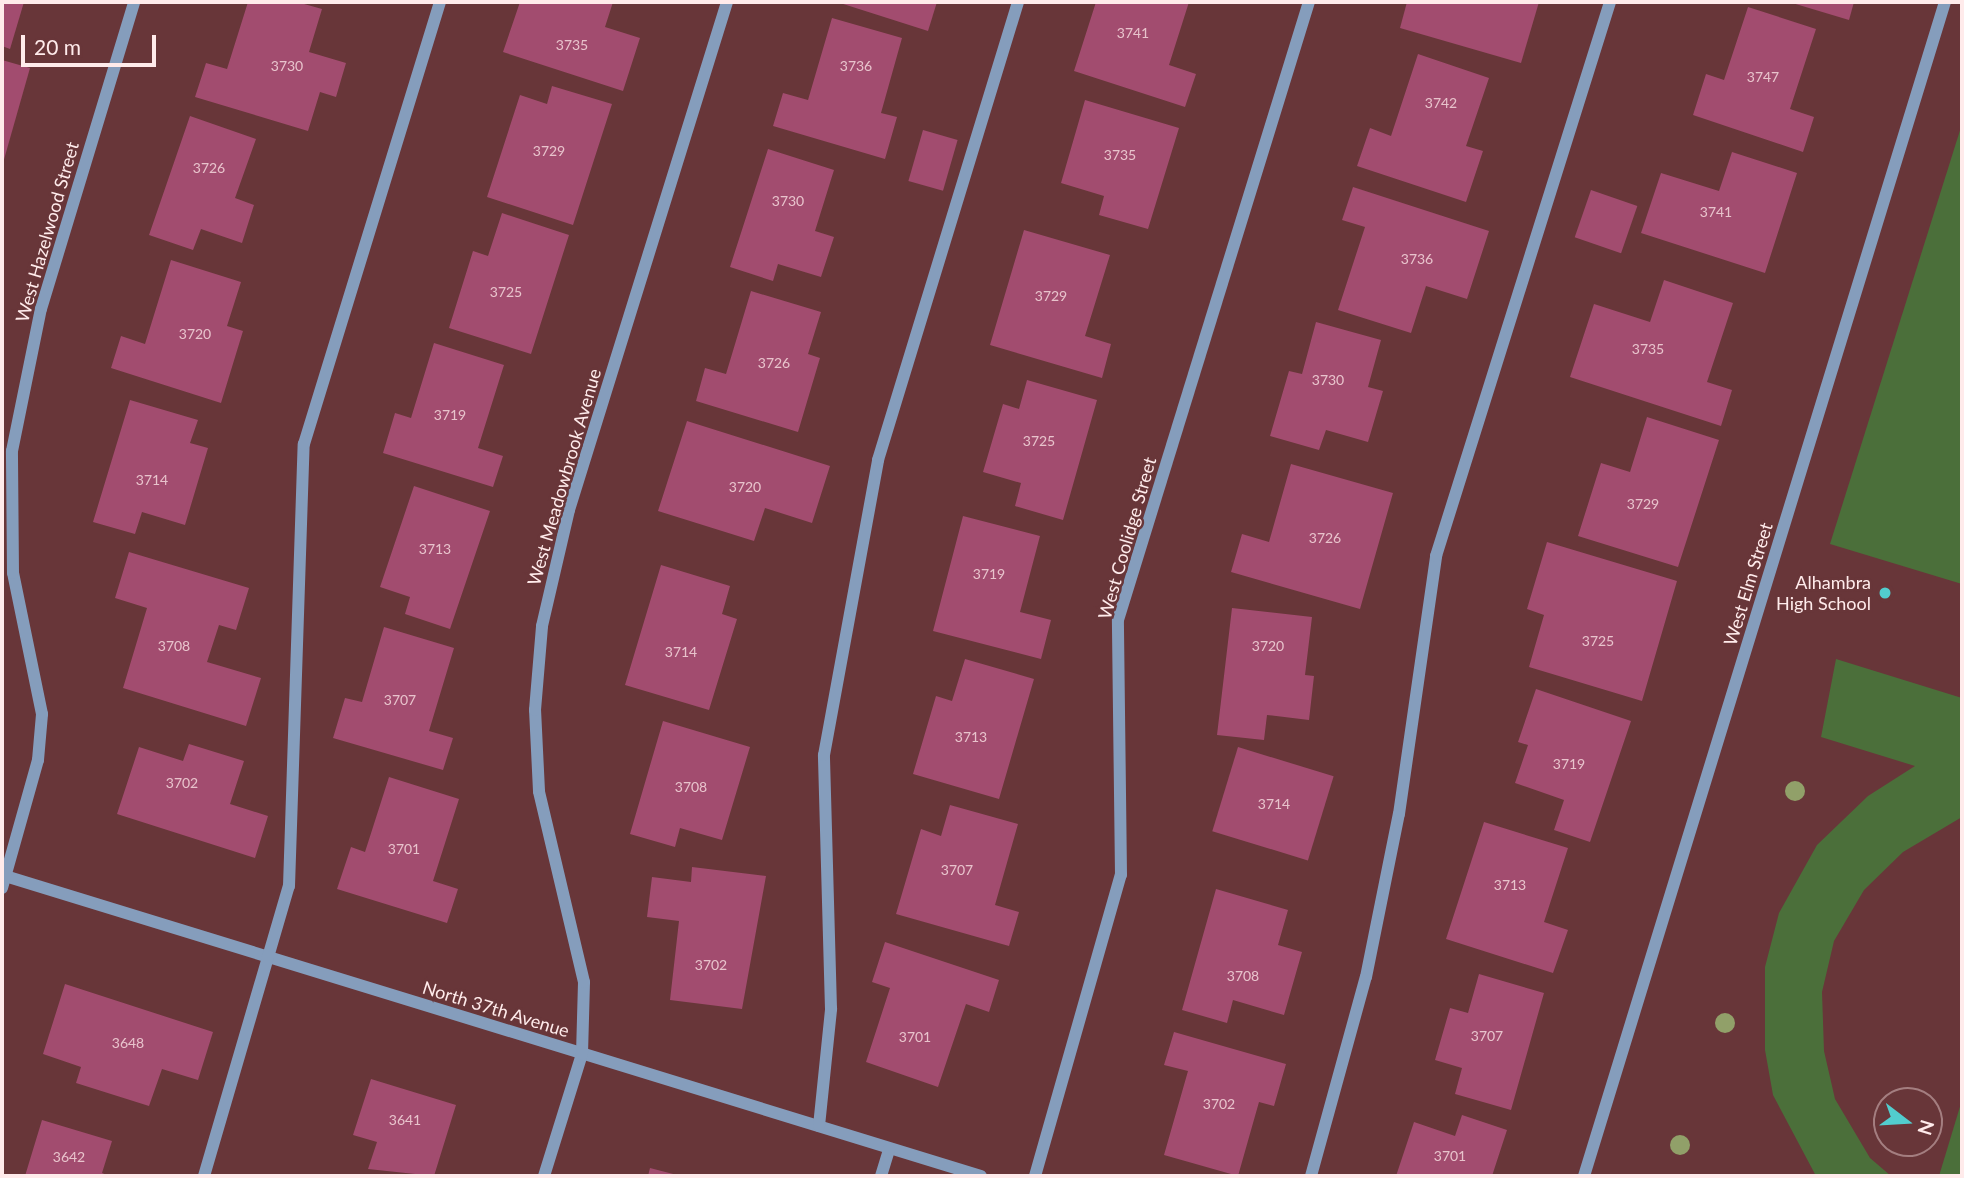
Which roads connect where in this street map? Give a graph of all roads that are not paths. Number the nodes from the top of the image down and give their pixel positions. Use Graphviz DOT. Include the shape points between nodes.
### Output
graph roads {
  1 [pos="134,2"];
  2 [pos="440,2"];
  3 [pos="727,2"];
  4 [pos="1018,2"];
  5 [pos="1310,2"];
  6 [pos="1610,2"];
  7 [pos="1945,2"];
  8 [pos="3,880"];
  9 [pos="270,957"];
  10 [pos="582,1054"];
  11 [pos="819,1126"];
  12 [pos="889,1149"];
  13 [pos="204,1176"];
  14 [pos="544,1176"];
  15 [pos="881,1176"];
  16 [pos="981,1176"];
  17 [pos="1035,1176"];
  18 [pos="1311,1176"];
  19 [pos="1584,1176"];
  1 -- 8 [label="street, West Hazelwood Street" via="41,309 12,451 13,573 42,714 38,760"];
  2 -- 9 [label="street" via="304,444 289,886"];
  3 -- 10 [label="street, West Meadowbrook Avenue" via="569,510 542,626 535,710 539,791 584,982"];
  4 -- 11 [label="street" via="878,460 824,755 831,1009"];
  5 -- 17 [label="street, West Coolidge Street" via="1118,620 1121,874"];
  6 -- 18 [label="street" via="1436,556 1398,814 1368,964"];
  7 -- 19 [label="street, West Elm Street"];
  8 -- 9 [label="street, North 37th Avenue"];
  9 -- 10 [label="street, North 37th Avenue"];
  9 -- 13 [label="street"];
  10 -- 11 [label="street, North 37th Avenue"];
  10 -- 14 [label="street, West Meadowbrook Avenue"];
  11 -- 12 [label="street, North 37th Avenue"];
  12 -- 15 [label="street"];
  12 -- 16 [label="street, North 37th Avenue"];
}
